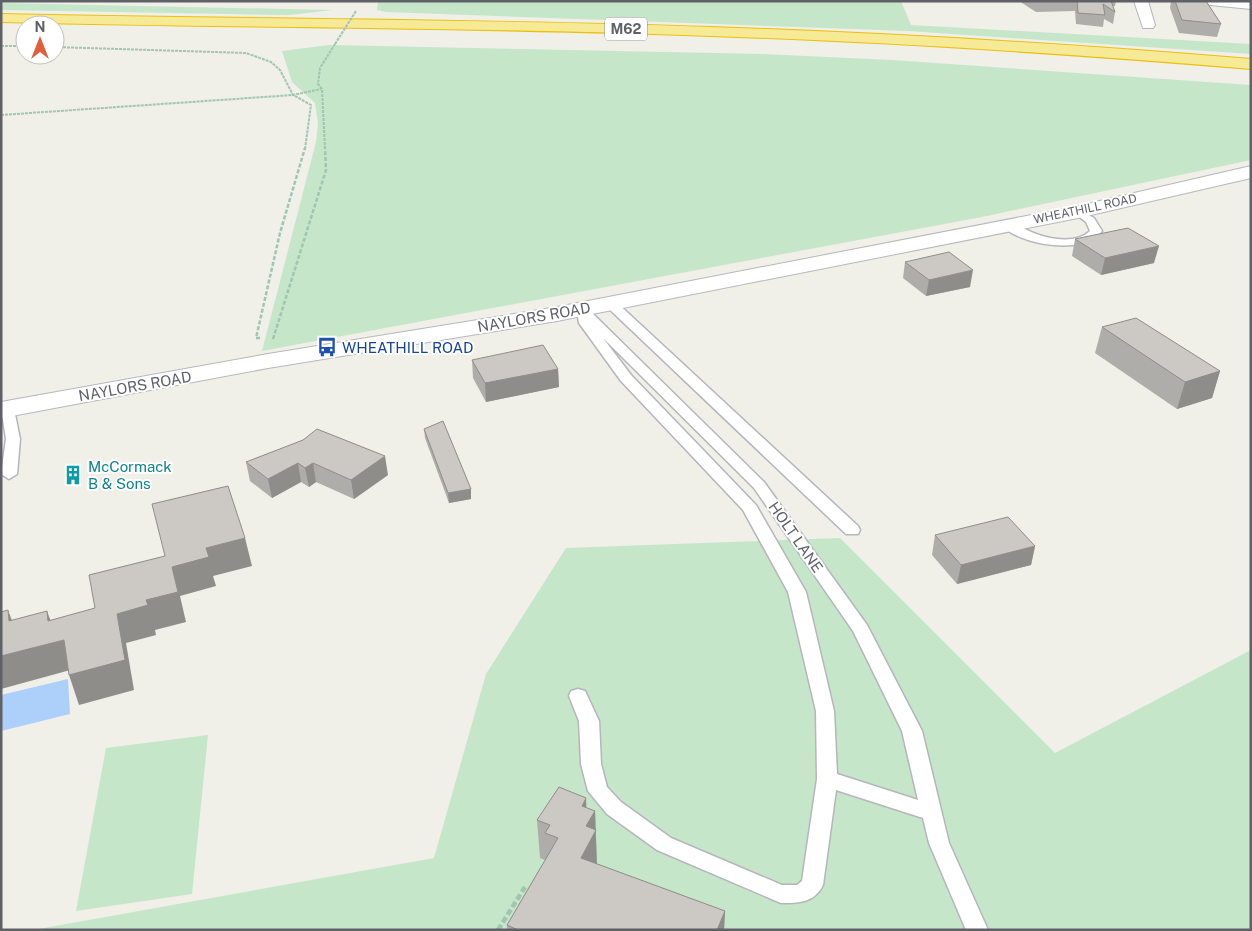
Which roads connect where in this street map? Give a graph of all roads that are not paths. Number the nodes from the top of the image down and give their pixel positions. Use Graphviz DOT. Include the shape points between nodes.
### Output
graph roads {
  1 [pos="1141,1"];
  2 [pos="1210,1"];
  3 [pos="1251,5"];
  4 [pos="1,18"];
  5 [pos="1148,25"];
  6 [pos="1,30"];
  7 [pos="15,30"];
  8 [pos="65,31"];
  9 [pos="1251,64"];
  10 [pos="1251,76"];
  11 [pos="1251,172"];
  12 [pos="1078,212"];
  13 [pos="1007,225"];
  14 [pos="918,242"];
  15 [pos="610,303"];
  16 [pos="582,310"];
  17 [pos="4,410"];
  18 [pos="9,474"];
  19 [pos="852,530"];
  20 [pos="578,696"];
  21 [pos="827,779"];
  22 [pos="931,812"];
  23 [pos="977,930"];
  1 -- 5 [label="street"];
  2 -- 3 [label="street"];
  4 -- 9 [label="highway, M62" via="631,29 889,39"];
  6 -- 7 [label="highway"];
  8 -- 10 [label="highway, M62" via="562,39 774,46 1101,64"];
  11 -- 12 [label="street, WHEATHILL ROAD"];
  12 -- 13 [label="street, WHEATHILL ROAD"];
  12 -- 13 [label="lane" via="1090,220 1096,231 1094,236 1057,243"];
  13 -- 14 [label="street, WHEATHILL ROAD"];
  14 -- 15 [label="street, NAYLORS ROAD"];
  15 -- 16 [label="street, NAYLORS ROAD"];
  15 -- 19 [label="lane"];
  16 -- 17 [label="street, NAYLORS ROAD" via="268,361"];
  16 -- 21 [label="lane, HOLT LANE" via="585,323 626,378 750,508 798,592 825,711"];
  16 -- 22 [label="lane, HOLT LANE" via="760,485 860,629 912,731"];
  17 -- 18 [label="lane" via="13,439"];
  20 -- 21 [label="lane, HOLT LANE" via="589,721 591,764 598,791 614,808 664,844 782,894 801,894 812,884"];
  21 -- 22 [label="lane"];
  22 -- 23 [label="lane, HOLT LANE" via="939,843"];
}
